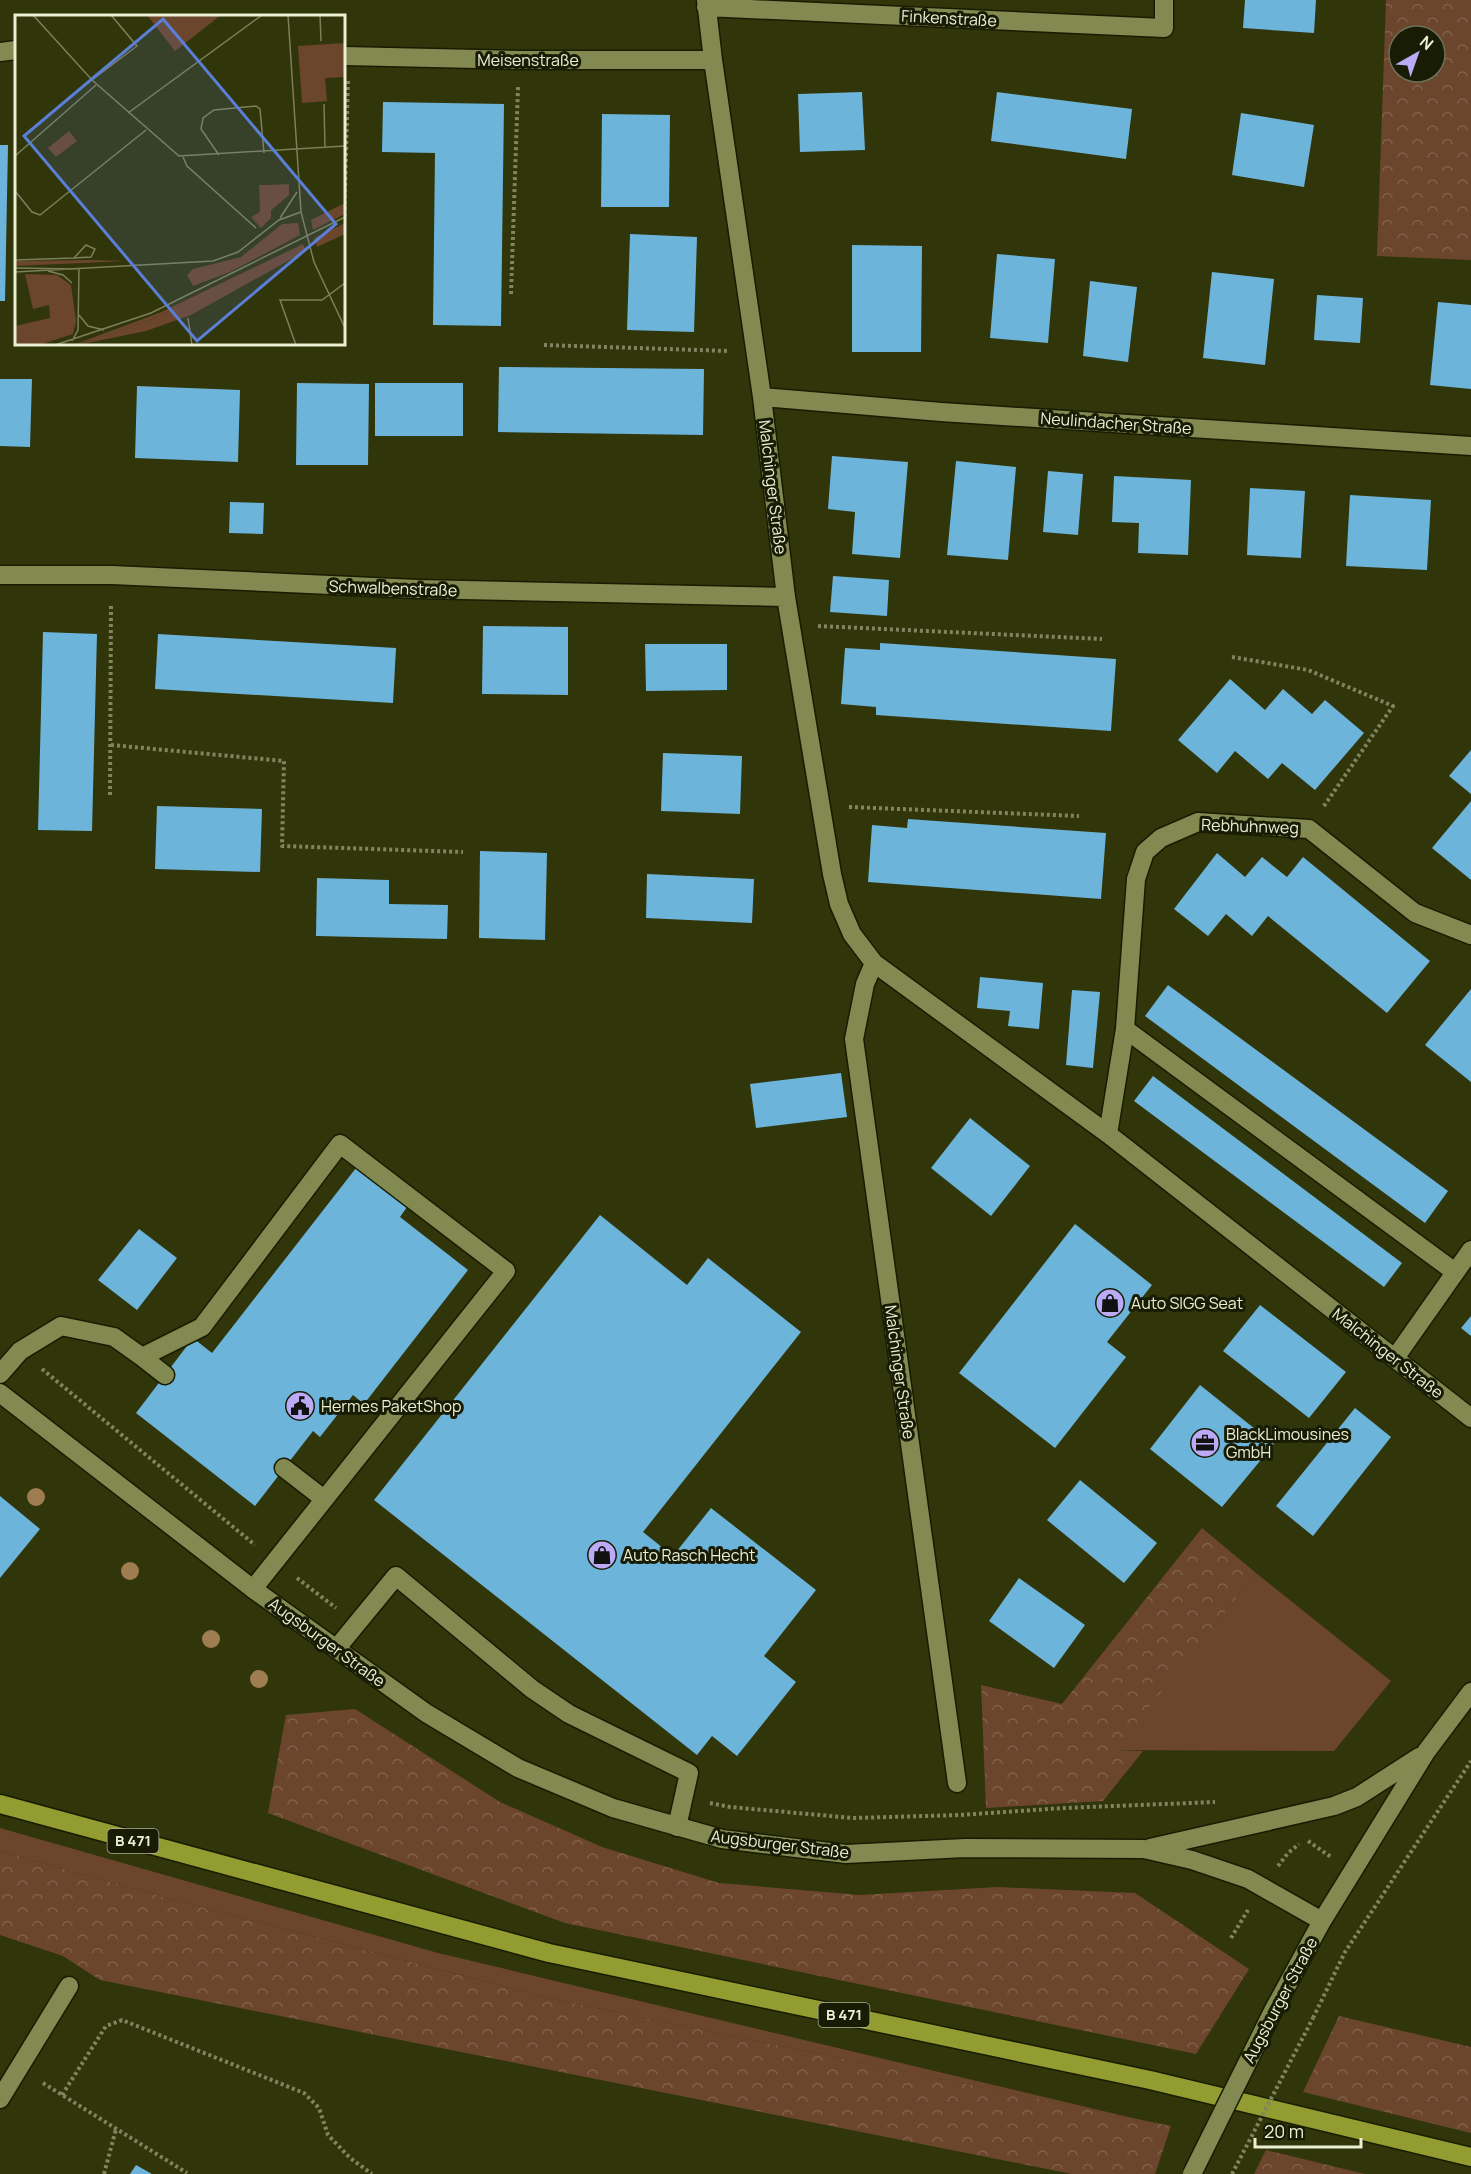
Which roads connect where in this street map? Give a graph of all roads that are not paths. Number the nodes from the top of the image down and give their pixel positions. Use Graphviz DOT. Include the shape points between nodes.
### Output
graph roads {
  1 [pos="1164,0"];
  2 [pos="706,3"];
  3 [pos="15,50"];
  4 [pos="0,52"];
  5 [pos="346,56"];
  6 [pos="713,60"];
  7 [pos="762,397"];
  8 [pos="1471,446"];
  9 [pos="0,574"];
  10 [pos="786,597"];
  11 [pos="1471,935"];
  12 [pos="873,963"];
  13 [pos="1125,1029"];
  14 [pos="1108,1134"];
  15 [pos="1471,1250"];
  16 [pos="1455,1272"];
  17 [pos="142,1358"];
  18 [pos="1395,1358"];
  19 [pos="0,1374"];
  20 [pos="165,1375"];
  21 [pos="0,1393"];
  22 [pos="1471,1418"];
  23 [pos="284,1468"];
  24 [pos="324,1499"];
  25 [pos="253,1589"];
  26 [pos="336,1648"];
  27 [pos="1471,1692"];
  28 [pos="1426,1752"];
  29 [pos="957,1783"];
  30 [pos="0,1804"];
  31 [pos="677,1827"];
  32 [pos="1143,1849"];
  33 [pos="1322,1921"];
  34 [pos="69,1986"];
  35 [pos="0,2099"];
  36 [pos="1471,2157"];
  37 [pos="1192,2174"];
  1 -- 2 [label="street, Finkenstraße" via="1164,28"];
  2 -- 6 [label="street, Malchinger Straße"];
  3 -- 4 [label="street"];
  5 -- 6 [label="street, Meisenstraße"];
  6 -- 7 [label="street, Malchinger Straße"];
  7 -- 8 [label="street, Neulindacher Straße"];
  7 -- 10 [label="street, Malchinger Straße"];
  9 -- 10 [label="street, Schwalbenstraße"];
  10 -- 12 [label="street, Malchinger Straße" via="839,904 852,934"];
  11 -- 13 [label="street, Rebhuhnweg" via="1415,913 1309,829 1198,822 1161,838 1145,852 1136,879"];
  12 -- 14 [label="street, Malchinger Straße"];
  12 -- 29 [label="street, Malchinger Straße" via="854,1039"];
  13 -- 14 [label="street, Rebhuhnweg"];
  13 -- 16 [label="street"];
  14 -- 18 [label="street, Malchinger Straße"];
  15 -- 16 [label="street"];
  16 -- 18 [label="street"];
  17 -- 19 [label="street" via="114,1336 60,1326 20,1351"];
  17 -- 20 [label="street"];
  17 -- 24 [label="street" via="202,1327 340,1144 506,1271"];
  18 -- 22 [label="street, Malchinger Straße"];
  21 -- 25 [label="street, Augsburger Straße"];
  23 -- 24 [label="street"];
  24 -- 25 [label="street"];
  25 -- 26 [label="street, Augsburger Straße"];
  26 -- 31 [label="street, Augsburger Straße" via="426,1713 518,1768 613,1808"];
  26 -- 31 [label="street" via="396,1576 532,1689 569,1714 689,1773"];
  27 -- 28 [label="street"];
  28 -- 32 [label="street" via="1357,1797 1334,1806"];
  28 -- 33 [label="street"];
  30 -- 36 [label="highway, B 471" via="549,1953 1150,2080"];
  31 -- 32 [label="street, Augsburger Straße" via="722,1839 846,1854 965,1848"];
  32 -- 33 [label="street, Augsburger Straße" via="1248,1879"];
  33 -- 37 [label="street, Augsburger Straße, bridge"];
  34 -- 35 [label="street"];
}
